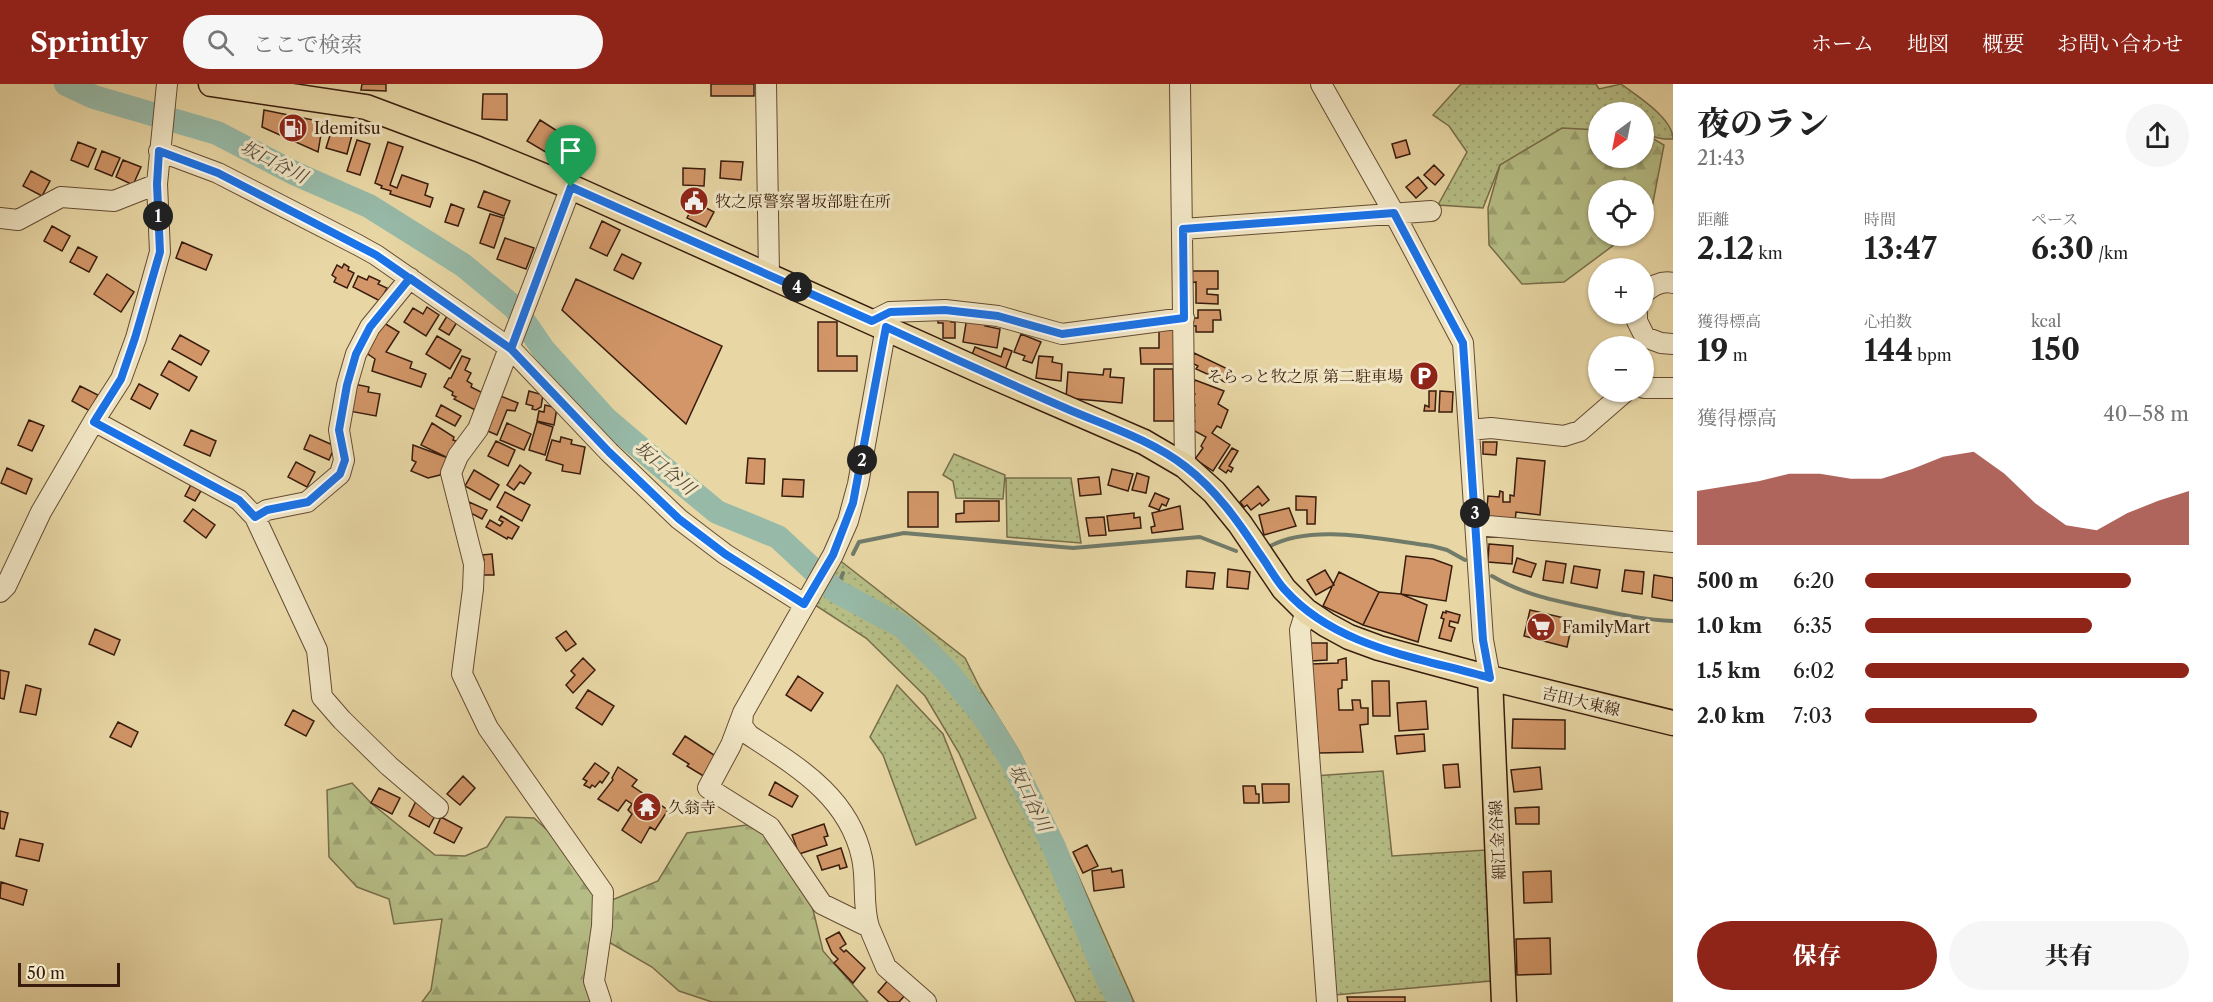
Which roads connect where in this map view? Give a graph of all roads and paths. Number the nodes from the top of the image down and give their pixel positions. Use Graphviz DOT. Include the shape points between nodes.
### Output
graph roads {
  1 [pos="167,84"];
  2 [pos="211,84"];
  3 [pos="766,84"];
  4 [pos="1180,84"];
  5 [pos="1321,84"];
  6 [pos="159,151"];
  7 [pos="157,184"];
  8 [pos="571,187"];
  9 [pos="1431,211"];
  10 [pos="1394,213"];
  11 [pos="0,218"];
  12 [pos="1183,229"];
  13 [pos="770,275"];
  14 [pos="410,278"];
  15 [pos="1673,284"];
  16 [pos="1654,286"];
  17 [pos="1184,318"];
  18 [pos="879,324"];
  19 [pos="1638,324"];
  20 [pos="1673,344"];
  21 [pos="511,349"];
  22 [pos="1654,388"];
  23 [pos="1673,388"];
  24 [pos="1613,402"];
  25 [pos="94,422"];
  26 [pos="1469,430"];
  27 [pos="1185,466"];
  28 [pos="255,517"];
  29 [pos="1476,525"];
  30 [pos="1673,542"];
  31 [pos="0,592"];
  32 [pos="806,601"];
  33 [pos="1306,611"];
  34 [pos="1490,678"];
  35 [pos="743,713"];
  36 [pos="1673,723"];
  37 [pos="438,808"];
  38 [pos="869,927"];
  39 [pos="601,1002"];
  40 [pos="926,1002"];
  41 [pos="1327,1002"];
  42 [pos="1504,1002"];
  1 -- 6 [label="street"];
  2 -- 8 [label="main road, 吉田大東線" via="366,107"];
  3 -- 13 [label="street"];
  4 -- 12 [label="street"];
  5 -- 10 [label="street"];
  6 -- 7 [label="street"];
  6 -- 14 [label="street" via="218,173 351,241"];
  7 -- 11 [label="street" via="114,201 61,197 18,220"];
  7 -- 25 [label="street" via="160,252 121,379"];
  8 -- 13 [label="main road, 吉田大東線"];
  8 -- 21 [label="street"];
  9 -- 10 [label="street"];
  10 -- 12 [label="street"];
  10 -- 26 [label="street" via="1463,343"];
  12 -- 17 [label="street"];
  13 -- 18 [label="main road, 吉田大東線"];
  14 -- 21 [label="street"];
  14 -- 28 [label="street" via="370,327 356,354 339,430 345,460 340,474 308,502 267,510"];
  15 -- 16 [label="street"];
  17 -- 18 [label="street" via="1062,334 998,316 945,310 890,312"];
  17 -- 27 [label="street"];
  18 -- 27 [label="main road, 吉田大東線" via="1144,442"];
  18 -- 32 [label="street" via="858,484 848,521"];
  19 -- 20 [label="street" via="1645,337"];
  21 -- 32 [label="street" via="679,519 725,554"];
  21 -- 39 [label="street" via="478,429 450,473 474,564 462,674 488,728 603,892 594,981"];
  22 -- 23 [label="street"];
  24 -- 26 [label="street" via="1580,431 1564,436 1491,428"];
  25 -- 28 [label="street" via="239,500"];
  25 -- 31 [label="street"];
  26 -- 29 [label="street"];
  27 -- 33 [label="main road, 吉田大東線" via="1214,492 1284,589"];
  28 -- 37 [label="street" via="317,650 322,697 389,766"];
  29 -- 30 [label="street"];
  29 -- 34 [label="street" via="1483,640"];
  32 -- 35 [label="street"];
  33 -- 34 [label="main road, 吉田大東線" via="1349,637 1379,648"];
  33 -- 41 [label="street" via="1300,630"];
  34 -- 36 [label="main road, 吉田大東線"];
  34 -- 42 [label="main road, 細江金谷線"];
  35 -- 38 [label="street" via="742,726 749,735 818,782 847,818 862,858"];
  35 -- 38 [label="street" via="731,746 708,788 770,828 822,904"];
  38 -- 40 [label="street" via="886,967"];
}
